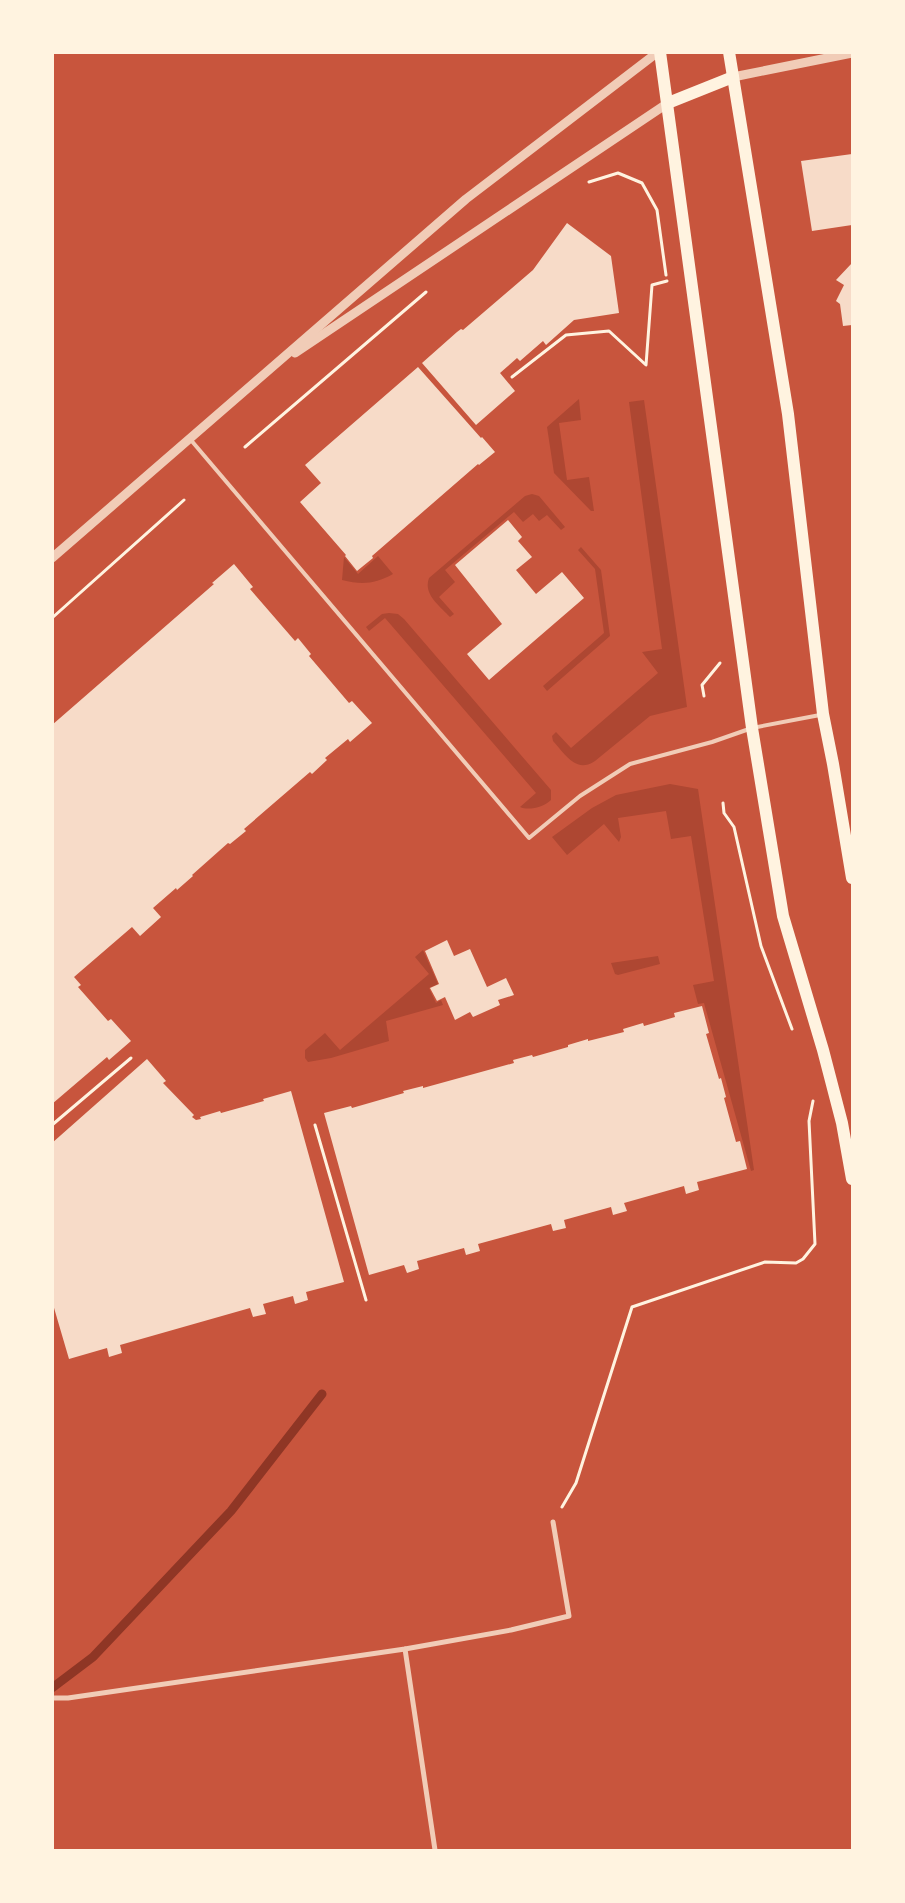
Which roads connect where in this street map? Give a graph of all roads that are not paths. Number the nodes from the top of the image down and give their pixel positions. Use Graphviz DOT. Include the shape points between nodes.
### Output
graph roads {
  1 [pos="659,52"];
  2 [pos="730,52"];
  3 [pos="852,53"];
  4 [pos="734,77"];
  5 [pos="668,103"];
  6 [pos="264,374"];
  7 [pos="189,439"];
  8 [pos="52,558"];
  9 [pos="822,714"];
  10 [pos="752,728"];
  11 [pos="852,878"];
  12 [pos="852,1179"];
  13 [pos="553,1522"];
  14 [pos="405,1649"];
  15 [pos="52,1698"];
  16 [pos="435,1850"];
  1 -- 5 [label="main road"];
  1 -- 6 [label="street" via="466,199"];
  2 -- 4 [label="main road"];
  3 -- 4 [label="street"];
  4 -- 5 [label="main road"];
  4 -- 9 [label="main road" via="788,414"];
  5 -- 6 [label="street"];
  5 -- 10 [label="main road"];
  6 -- 7 [label="street"];
  7 -- 8 [label="street"];
  7 -- 10 [label="lane" via="529,838 580,796 630,764"];
  9 -- 10 [label="lane"];
  9 -- 11 [label="main road"];
  10 -- 12 [label="main road" via="783,916 828,1068"];
  13 -- 14 [label="street" via="568,1616"];
  14 -- 15 [label="street"];
  14 -- 16 [label="street"];
}
